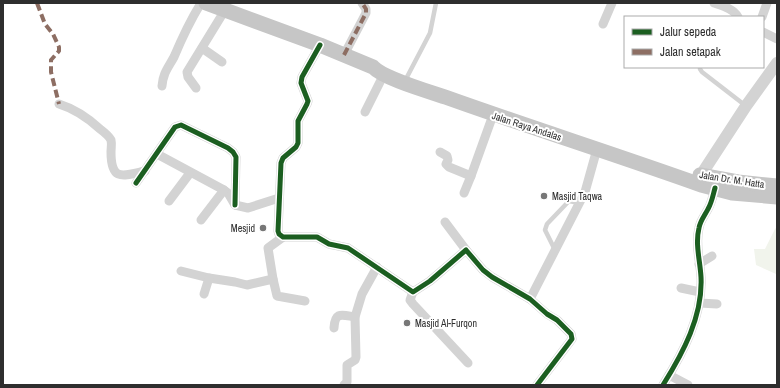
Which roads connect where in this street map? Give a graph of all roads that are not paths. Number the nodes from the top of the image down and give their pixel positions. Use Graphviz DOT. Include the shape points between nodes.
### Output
graph roads {
  1 [pos="201,3"];
  2 [pos="206,3"];
  3 [pos="362,3"];
  4 [pos="436,3"];
  5 [pos="612,3"];
  6 [pos="714,3"];
  7 [pos="767,3"];
  8 [pos="225,10"];
  9 [pos="738,16"];
  10 [pos="762,16"];
  11 [pos="603,24"];
  12 [pos="764,32"];
  13 [pos="777,39"];
  14 [pos="320,45"];
  15 [pos="202,48"];
  16 [pos="344,55"];
  17 [pos="222,62"];
  18 [pos="777,63"];
  19 [pos="700,68"];
  20 [pos="378,71"];
  21 [pos="407,77"];
  22 [pos="162,86"];
  23 [pos="196,88"];
  24 [pos="58,104"];
  25 [pos="476,105"];
  26 [pos="746,106"];
  27 [pos="365,112"];
  28 [pos="493,115"];
  29 [pos="597,149"];
  30 [pos="440,152"];
  31 [pos="157,154"];
  32 [pos="145,171"];
  33 [pos="190,172"];
  34 [pos="685,175"];
  35 [pos="701,175"];
  36 [pos="472,176"];
  37 [pos="136,183"];
  38 [pos="777,186"];
  39 [pos="715,188"];
  40 [pos="224,190"];
  41 [pos="464,193"];
  42 [pos="777,197"];
  43 [pos="279,198"];
  44 [pos="169,201"];
  45 [pos="579,203"];
  46 [pos="235,205"];
  47 [pos="201,220"];
  48 [pos="445,222"];
  49 [pos="283,237"];
  50 [pos="466,250"];
  51 [pos="555,250"];
  52 [pos="712,256"];
  53 [pos="699,264"];
  54 [pos="377,267"];
  55 [pos="181,271"];
  56 [pos="209,278"];
  57 [pos="273,279"];
  58 [pos="681,288"];
  59 [pos="413,292"];
  60 [pos="700,292"];
  61 [pos="204,294"];
  62 [pos="530,299"];
  63 [pos="305,301"];
  64 [pos="700,303"];
  65 [pos="717,304"];
  66 [pos="355,317"];
  67 [pos="334,328"];
  68 [pos="468,363"];
  69 [pos="670,375"];
  70 [pos="345,385"];
  71 [pos="537,385"];
  72 [pos="663,385"];
  73 [pos="688,385"];
  1 -- 22 [label="street" via="187,26 164,75"];
  2 -- 8 [label="main road, Jalan Raya Andalas"];
  3 -- 16 [label="street" via="366,13"];
  4 -- 21 [label="lane" via="430,33"];
  5 -- 11 [label="street"];
  6 -- 9 [label="street" via="728,7"];
  7 -- 10 [label="street"];
  8 -- 14 [label="main road, Jalan Raya Andalas"];
  8 -- 15 [label="street"];
  12 -- 13 [label="street"];
  14 -- 16 [label="main road, Jalan Raya Andalas"];
  14 -- 43 [label="street" via="302,77 301,83 308,104 298,121 298,143 286,154 281,163"];
  15 -- 17 [label="street"];
  15 -- 23 [label="street" via="187,72"];
  16 -- 20 [label="main road, Jalan Raya Andalas"];
  18 -- 26 [label="street"];
  19 -- 26 [label="lane"];
  20 -- 21 [label="main road, Jalan Raya Andalas" via="380,66"];
  20 -- 25 [label="main road, Jalan Raya Andalas"];
  20 -- 27 [label="street"];
  21 -- 25 [label="main road, Jalan Raya Andalas"];
  24 -- 32 [label="street" via="84,115 110,138 112,167 117,174 124,176"];
  25 -- 28 [label="main road, Jalan Raya Andalas"];
  25 -- 34 [label="main road, Jalan Raya Andalas"];
  26 -- 35 [label="street"];
  28 -- 29 [label="main road, Jalan Raya Andalas"];
  28 -- 36 [label="street"];
  29 -- 34 [label="main road, Jalan Raya Andalas"];
  29 -- 45 [label="street" via="585,192"];
  30 -- 36 [label="street" via="447,156 446,164 449,167"];
  31 -- 32 [label="street"];
  31 -- 33 [label="street"];
  31 -- 46 [label="street" via="175,127 181,125 228,148 236,157"];
  32 -- 37 [label="street"];
  33 -- 40 [label="street"];
  33 -- 44 [label="street"];
  34 -- 35 [label="main road, Jalan Dr. M. Hatta"];
  34 -- 39 [label="main road, Jalan Dr. M. Hatta" via="701,185"];
  35 -- 38 [label="main road, Jalan Dr. M. Hatta"];
  36 -- 41 [label="street"];
  39 -- 42 [label="main road, Jalan Dr. M. Hatta" via="732,193"];
  39 -- 53 [label="street" via="709,208 699,226"];
  40 -- 46 [label="street"];
  40 -- 47 [label="street"];
  43 -- 46 [label="street" via="248,208"];
  43 -- 49 [label="street" via="278,231"];
  45 -- 51 [label="street"];
  45 -- 51 [label="lane" via="570,201 547,224 545,230"];
  48 -- 50 [label="street"];
  49 -- 54 [label="street" via="318,237 329,244 348,248"];
  49 -- 57 [label="street" via="268,248"];
  50 -- 59 [label="street"];
  50 -- 62 [label="street" via="492,278"];
  51 -- 62 [label="street"];
  52 -- 53 [label="street"];
  53 -- 60 [label="street"];
  54 -- 59 [label="street"];
  54 -- 66 [label="street" via="362,294"];
  55 -- 56 [label="street"];
  56 -- 57 [label="street" via="247,285"];
  56 -- 61 [label="street"];
  57 -- 63 [label="street" via="277,296"];
  58 -- 60 [label="street"];
  59 -- 68 [label="street" via="410,300 413,304"];
  60 -- 64 [label="street"];
  62 -- 71 [label="street" via="572,334 572,339"];
  64 -- 65 [label="street"];
  64 -- 69 [label="street" via="687,343"];
  66 -- 67 [label="street" via="337,316"];
  66 -- 70 [label="street" via="356,358 347,365"];
  69 -- 72 [label="street"];
  69 -- 73 [label="street"];
}
